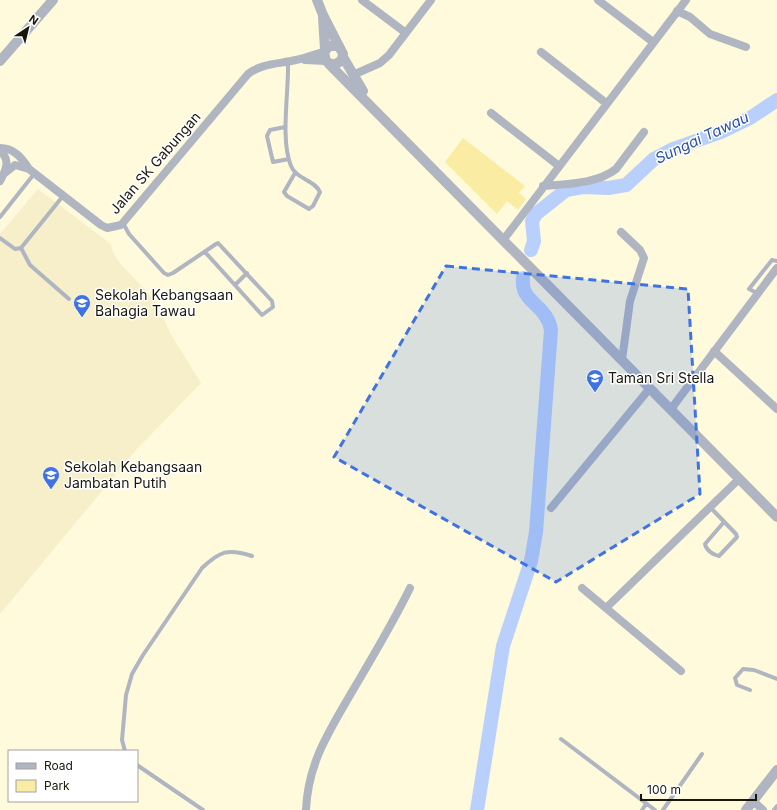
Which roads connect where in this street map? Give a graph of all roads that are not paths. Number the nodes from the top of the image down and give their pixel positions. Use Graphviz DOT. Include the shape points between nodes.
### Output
graph roads {
  1 [pos="53,0"];
  2 [pos="317,0"];
  3 [pos="362,0"];
  4 [pos="598,0"];
  5 [pos="686,0"];
  6 [pos="428,1"];
  7 [pos="677,11"];
  8 [pos="323,15"];
  9 [pos="406,33"];
  10 [pos="653,42"];
  11 [pos="338,46"];
  12 [pos="746,47"];
  13 [pos="541,52"];
  14 [pos="326,56"];
  15 [pos="343,57"];
  16 [pos="0,61"];
  17 [pos="288,62"];
  18 [pos="353,75"];
  19 [pos="606,103"];
  20 [pos="373,108"];
  21 [pos="491,113"];
  22 [pos="285,126"];
  23 [pos="644,132"];
  24 [pos="0,149"];
  25 [pos="289,160"];
  26 [pos="559,166"];
  27 [pos="31,171"];
  28 [pos="295,173"];
  29 [pos="1,177"];
  30 [pos="543,186"];
  31 [pos="63,196"];
  32 [pos="0,217"];
  33 [pos="122,224"];
  34 [pos="621,232"];
  35 [pos="0,238"];
  36 [pos="504,239"];
  37 [pos="21,248"];
  38 [pos="205,252"];
  39 [pos="777,261"];
  40 [pos="777,268"];
  41 [pos="247,273"];
  42 [pos="235,285"];
  43 [pos="757,293"];
  44 [pos="69,299"];
  45 [pos="714,351"];
  46 [pos="622,360"];
  47 [pos="650,388"];
  48 [pos="671,409"];
  49 [pos="777,409"];
  50 [pos="739,479"];
  51 [pos="710,507"];
  52 [pos="551,508"];
  53 [pos="777,517"];
  54 [pos="724,522"];
  55 [pos="252,556"];
  56 [pos="410,588"];
  57 [pos="582,588"];
  58 [pos="606,608"];
  59 [pos="681,672"];
  60 [pos="777,679"];
  61 [pos="750,690"];
  62 [pos="561,739"];
  63 [pos="125,750"];
  64 [pos="702,754"];
  65 [pos="138,766"];
  66 [pos="777,770"];
  67 [pos="753,801"];
  68 [pos="646,804"];
  69 [pos="777,806"];
  70 [pos="203,810"];
  71 [pos="306,810"];
  72 [pos="642,810"];
  73 [pos="655,810"];
  74 [pos="663,810"];
  75 [pos="746,810"];
  76 [pos="763,810"];
  77 [pos="774,810"];
  1 -- 16 [label="street"];
  2 -- 8 [label="street"];
  3 -- 9 [label="street"];
  4 -- 10 [label="street"];
  5 -- 7 [label="street"];
  6 -- 9 [label="street"];
  7 -- 10 [label="street"];
  7 -- 12 [label="street" via="690,17 710,34"];
  8 -- 11 [label="street"];
  8 -- 14 [label="street"];
  9 -- 18 [label="street" via="380,63"];
  10 -- 19 [label="street"];
  11 -- 14 [label="street" via="332,45"];
  11 -- 15 [label="street"];
  13 -- 19 [label="street"];
  14 -- 15 [label="street" via="338,63"];
  14 -- 17 [label="street, Jalan SK Gabungan"];
  14 -- 20 [label="street"];
  15 -- 18 [label="street"];
  17 -- 22 [label="lane"];
  17 -- 33 [label="street, Jalan SK Gabungan" via="263,66 248,74"];
  18 -- 20 [label="street"];
  19 -- 26 [label="street"];
  20 -- 36 [label="street"];
  21 -- 26 [label="street"];
  22 -- 25 [label="lane"];
  22 -- 25 [label="lane" via="270,130 267,136 273,162"];
  23 -- 30 [label="street" via="616,169 610,173 588,180"];
  24 -- 27 [label="street, Jalan SK Gabungan" via="12,150 22,158"];
  24 -- 29 [label="street, Jalan SK Gabungan" via="7,163"];
  25 -- 28 [label="lane"];
  26 -- 30 [label="street"];
  27 -- 29 [label="street, Jalan SK Gabungan" via="15,165"];
  27 -- 31 [label="street, Jalan SK Gabungan"];
  27 -- 32 [label="lane"];
  28 -- 28 [label="lane" via="318,187 320,192 309,209 284,192"];
  30 -- 36 [label="street"];
  31 -- 33 [label="street, Jalan SK Gabungan" via="107,228"];
  31 -- 37 [label="lane"];
  33 -- 38 [label="lane" via="164,273 173,273"];
  34 -- 46 [label="street" via="640,250 644,258 630,301"];
  35 -- 37 [label="lane" via="15,249"];
  36 -- 46 [label="street"];
  37 -- 44 [label="lane" via="30,265"];
  38 -- 41 [label="lane" via="218,243"];
  38 -- 42 [label="lane"];
  39 -- 43 [label="lane" via="772,260 749,289"];
  40 -- 43 [label="street"];
  41 -- 42 [label="lane"];
  41 -- 42 [label="lane" via="272,301 273,307 262,315"];
  43 -- 45 [label="street"];
  45 -- 48 [label="street"];
  45 -- 49 [label="street"];
  46 -- 47 [label="street"];
  47 -- 48 [label="street"];
  47 -- 52 [label="street"];
  48 -- 50 [label="street"];
  50 -- 51 [label="street"];
  50 -- 53 [label="street"];
  51 -- 54 [label="lane"];
  51 -- 58 [label="street"];
  54 -- 54 [label="lane" via="736,534 736,539 719,556 714,555 706,547 706,541"];
  55 -- 63 [label="lane" via="237,551 226,551 214,556 202,568 143,655 132,674 126,695 122,740"];
  56 -- 71 [label="street" via="321,746 308,784"];
  57 -- 58 [label="street"];
  58 -- 59 [label="street"];
  60 -- 61 [label="lane" via="754,670 743,669 735,678 737,685"];
  62 -- 68 [label="lane"];
  64 -- 74 [label="lane"];
  65 -- 70 [label="lane"];
  66 -- 67 [label="street"];
  67 -- 75 [label="street"];
  67 -- 76 [label="street"];
  68 -- 72 [label="lane"];
  68 -- 73 [label="lane"];
  69 -- 77 [label="lane"];
}
